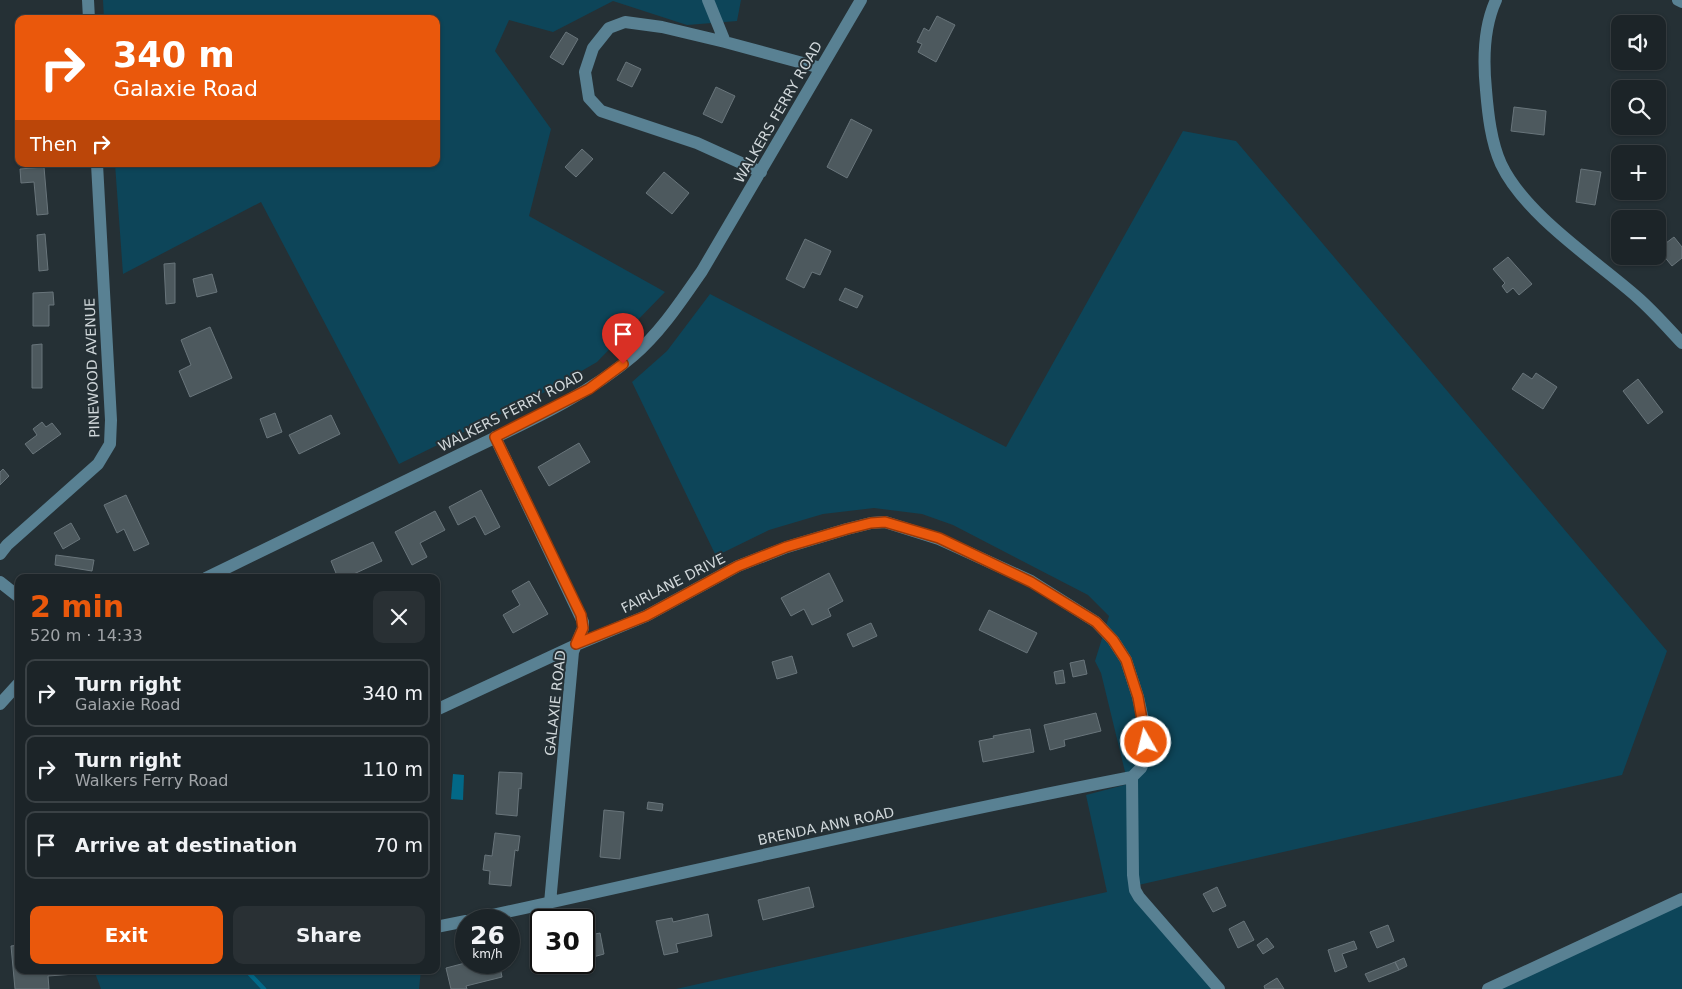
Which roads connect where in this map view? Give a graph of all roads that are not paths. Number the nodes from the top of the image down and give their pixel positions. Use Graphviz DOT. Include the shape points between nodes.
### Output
graph roads {
  1 [pos="88,0"];
  2 [pos="708,0"];
  3 [pos="861,0"];
  4 [pos="1496,0"];
  5 [pos="1678,0"];
  6 [pos="1682,2"];
  7 [pos="89,15"];
  8 [pos="725,42"];
  9 [pos="821,68"];
  10 [pos="97,167"];
  11 [pos="761,172"];
  12 [pos="1682,343"];
  13 [pos="495,437"];
  14 [pos="0,554"];
  15 [pos="214,574"];
  16 [pos="0,582"];
  17 [pos="15,594"];
  18 [pos="576,644"];
  19 [pos="15,687"];
  20 [pos="0,704"];
  21 [pos="440,708"];
  22 [pos="1132,777"];
  23 [pos="1682,899"];
  24 [pos="550,903"];
  25 [pos="520,909"];
  26 [pos="455,923"];
  27 [pos="440,926"];
  28 [pos="1219,989"];
  29 [pos="1488,989"];
  1 -- 7 [label="street"];
  2 -- 8 [label="street"];
  3 -- 9 [label="street, WALKERS FERRY ROAD"];
  4 -- 12 [label="street" via="1487,31 1484,74 1495,146 1508,177 1543,218 1637,297"];
  5 -- 6 [label="street"];
  8 -- 9 [label="street"];
  8 -- 11 [label="street" via="625,22 609,28 593,48 586,72 588,98 601,111 697,143"];
  9 -- 11 [label="street, WALKERS FERRY ROAD"];
  10 -- 14 [label="street, PINEWOOD AVENUE" via="112,420 110,444 98,464"];
  11 -- 13 [label="street, WALKERS FERRY ROAD" via="676,309 634,356 589,389"];
  13 -- 15 [label="street, WALKERS FERRY ROAD"];
  13 -- 18 [label="street, GALAXIE ROAD" via="581,615 583,628"];
  16 -- 17 [label="street"];
  18 -- 21 [label="street, FAIRLANE DRIVE"];
  18 -- 22 [label="street, FAIRLANE DRIVE" via="646,616 738,566 786,547 847,529 885,522 939,538 1031,582 1096,622 1126,660 1138,697 1147,756"];
  18 -- 24 [label="street, GALAXIE ROAD"];
  19 -- 20 [label="street"];
  22 -- 24 [label="street, BRENDA ANN ROAD"];
  22 -- 28 [label="street" via="1135,890"];
  23 -- 29 [label="street"];
  24 -- 25 [label="street, BRENDA ANN ROAD"];
  26 -- 27 [label="street"];
}
